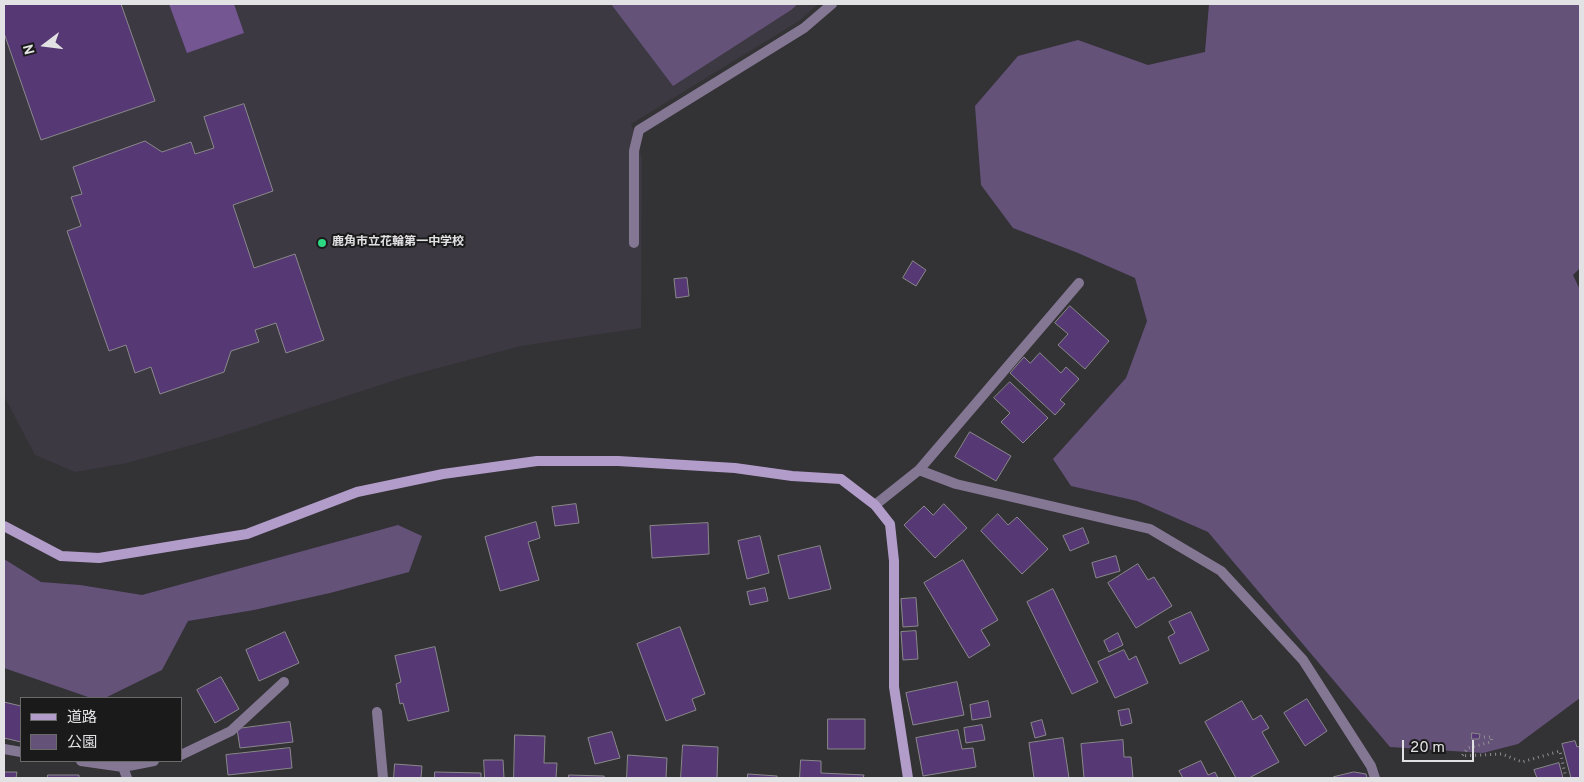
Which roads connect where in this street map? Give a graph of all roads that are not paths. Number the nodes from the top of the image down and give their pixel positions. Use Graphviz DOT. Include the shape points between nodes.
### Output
graph roads {
  1 [pos="832,4"];
  2 [pos="634,243"];
  3 [pos="1079,283"];
  4 [pos="920,470"];
  5 [pos="875,505"];
  6 [pos="4,526"];
  7 [pos="284,682"];
  8 [pos="377,712"];
  9 [pos="4,749"];
  10 [pos="20,752"];
  11 [pos="182,755"];
  12 [pos="88,762"];
  13 [pos="149,762"];
  14 [pos="123,767"];
  15 [pos="127,778"];
  16 [pos="383,778"];
  17 [pos="908,778"];
  18 [pos="1375,778"];
  1 -- 2 [label="street" via="804,28 639,130 634,152"];
  3 -- 4 [label="street"];
  4 -- 5 [label="street"];
  4 -- 18 [label="street" via="956,484 1150,529 1221,571 1303,660 1371,766"];
  5 -- 6 [label="street" via="840,479 618,461 537,461 443,474 357,492 247,534 99,558 61,556"];
  5 -- 17 [label="street" via="890,524 894,561 894,687"];
  7 -- 11 [label="street" via="231,731"];
  8 -- 16 [label="street"];
  9 -- 10 [label="street"];
  12 -- 14 [label="street"];
  13 -- 14 [label="street"];
  14 -- 15 [label="street"];
}
